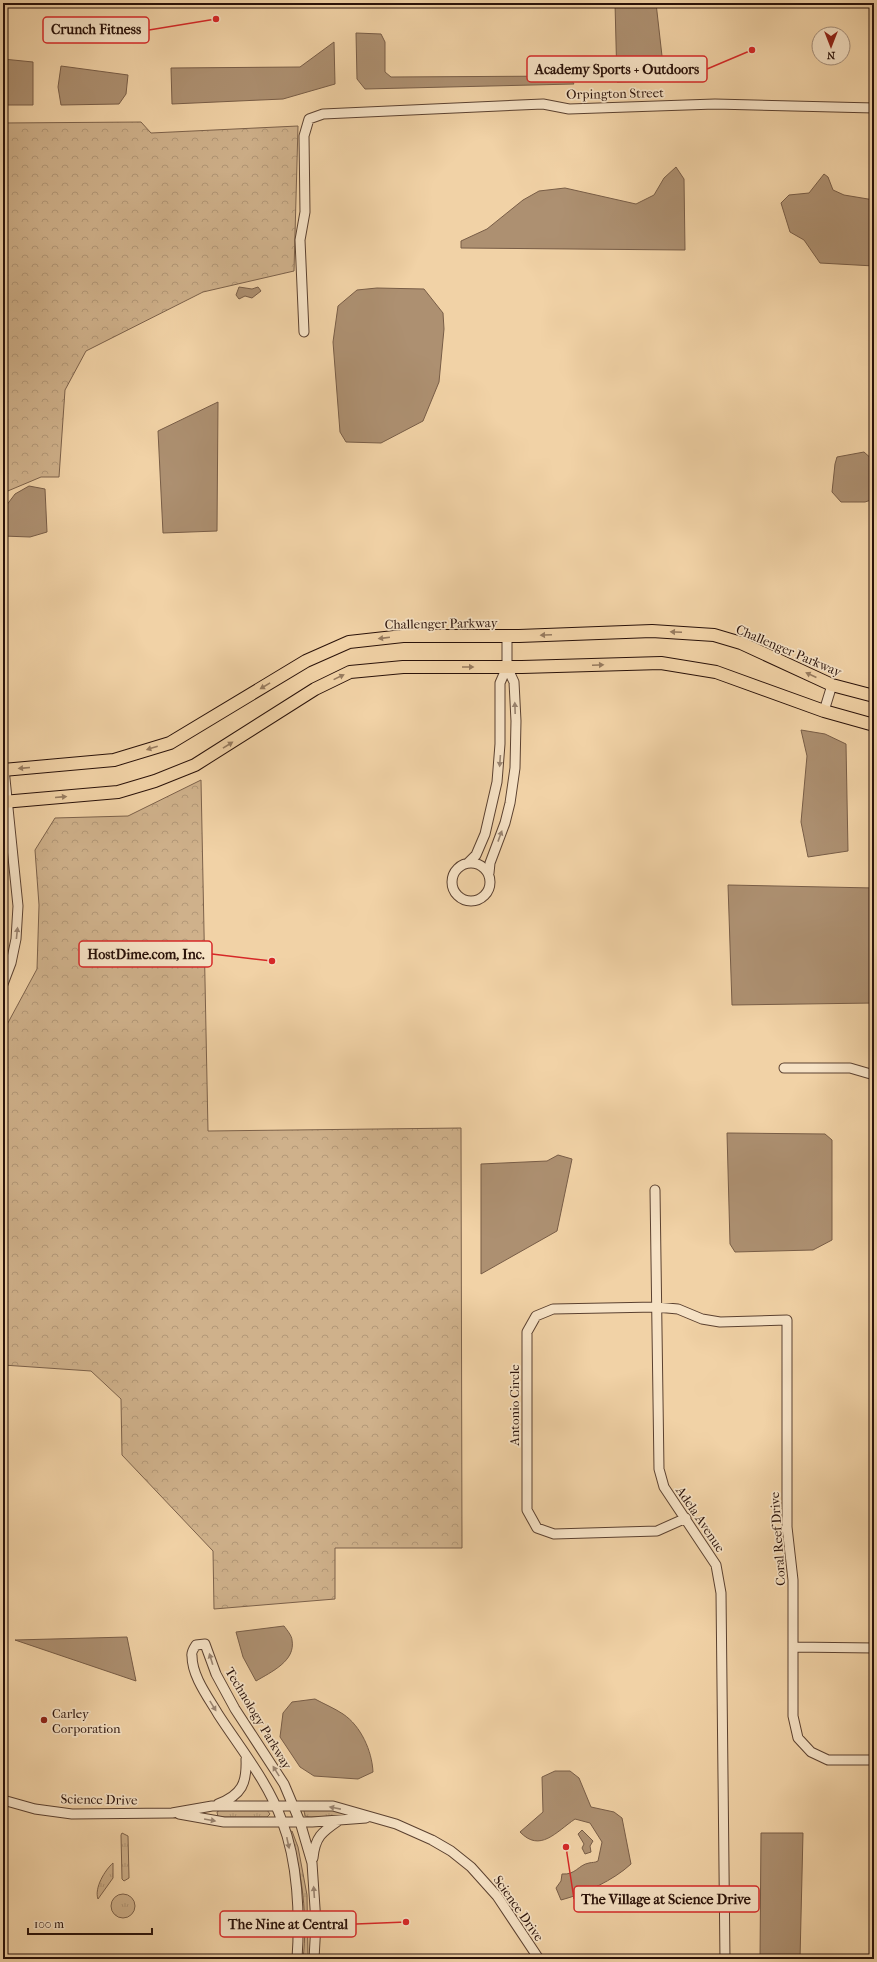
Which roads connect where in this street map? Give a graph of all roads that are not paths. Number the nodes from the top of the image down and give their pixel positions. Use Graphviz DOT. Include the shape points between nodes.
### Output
graph roads {
  1 [pos="874,108"];
  2 [pos="304,332"];
  3 [pos="507,636"];
  4 [pos="507,667"];
  5 [pos="832,685"];
  6 [pos="874,696"];
  7 [pos="824,711"];
  8 [pos="874,725"];
  9 [pos="4,769"];
  10 [pos="6,802"];
  11 [pos="468,863"];
  12 [pos="488,873"];
  13 [pos="3,984"];
  14 [pos="784,1068"];
  15 [pos="874,1076"];
  16 [pos="655,1190"];
  17 [pos="656,1307"];
  18 [pos="720,1322"];
  19 [pos="686,1518"];
  20 [pos="793,1646"];
  21 [pos="874,1648"];
  22 [pos="246,1758"];
  23 [pos="874,1760"];
  24 [pos="3,1800"];
  25 [pos="212,1806"];
  26 [pos="276,1806"];
  27 [pos="293,1806"];
  28 [pos="172,1813"];
  29 [pos="372,1818"];
  30 [pos="282,1821"];
  31 [pos="339,1821"];
  32 [pos="300,1822"];
  33 [pos="312,1863"];
  34 [pos="297,1959"];
  35 [pos="314,1959"];
  36 [pos="539,1959"];
  37 [pos="725,1959"];
  1 -- 2 [label="street, Orpington Street" via="714,104 569,109 543,104 323,114 309,119 304,136 305,212 300,240"];
  3 -- 4 [label="street"];
  5 -- 3 [label="main road, Challenger Parkway, one-way" via="741,643 714,635 652,631"];
  3 -- 9 [label="main road, Challenger Parkway, one-way" via="403,636 349,642 306,661 170,743 114,760"];
  4 -- 7 [label="main road, one-way" via="661,663 716,672"];
  10 -- 4 [label="main road, one-way" via="118,792 155,781 195,765 315,689 350,672 403,667"];
  4 -- 11 [label="street, one-way" via="500,683 500,763 493,805 476,855"];
  12 -- 4 [label="street, one-way" via="505,824 515,768 514,682"];
  5 -- 6 [label="main road, Challenger Parkway"];
  5 -- 7 [label="street"];
  7 -- 8 [label="main road"];
  9 -- 10 [label="street"];
  13 -- 10 [label="street, one-way" via="14,951 18,917 18,895"];
  11 -- 12 [label="street" via="481,865"];
  11 -- 12 [label="street" via="460,866 452,879 453,889 459,898 471,902 484,897 490,887"];
  14 -- 15 [label="street" via="850,1068"];
  16 -- 17 [label="street, Adela Avenue"];
  17 -- 18 [label="street, Antonio Circle" via="678,1309"];
  17 -- 19 [label="street, Adela Avenue" via="658,1469 664,1487"];
  17 -- 19 [label="street, Antonio Circle" via="553,1309 536,1316 526,1332 526,1510 537,1528 554,1534 657,1531"];
  18 -- 20 [label="street, Coral Reef Drive" via="786,1320 786,1527 793,1580"];
  19 -- 37 [label="street, Adela Avenue" via="716,1565 721,1593"];
  20 -- 21 [label="street"];
  20 -- 23 [label="street, Coral Reef Drive" via="793,1716 798,1738 811,1752 828,1760"];
  22 -- 25 [label="street" via="247,1773 240,1790 229,1800"];
  22 -- 26 [label="street, Technology Parkway"];
  27 -- 22 [label="street, Technology Parkway, one-way" via="284,1784 219,1680 205,1644 196,1645 191,1655 204,1691"];
  24 -- 28 [label="street, Science Drive" via="35,1809 72,1814"];
  25 -- 26 [label="street, Science Drive"];
  25 -- 28 [label="street, Science Drive"];
  26 -- 27 [label="street, Science Drive"];
  26 -- 30 [label="street, Technology Parkway"];
  29 -- 27 [label="street, Science Drive, one-way" via="333,1806"];
  27 -- 32 [label="street, Technology Parkway"];
  28 -- 30 [label="street, Science Drive, one-way" via="224,1822"];
  29 -- 31 [label="street, Science Drive"];
  29 -- 36 [label="street, Science Drive" via="410,1828 451,1851 471,1867 497,1896"];
  30 -- 32 [label="street, Science Drive"];
  30 -- 34 [label="street, Technology Parkway, one-way" via="293,1866 299,1923"];
  31 -- 32 [label="street, Science Drive"];
  31 -- 33 [label="street" via="326,1829 316,1840"];
  32 -- 33 [label="street, Technology Parkway"];
  35 -- 33 [label="street, Technology Parkway, one-way" via="316,1923"];
}
